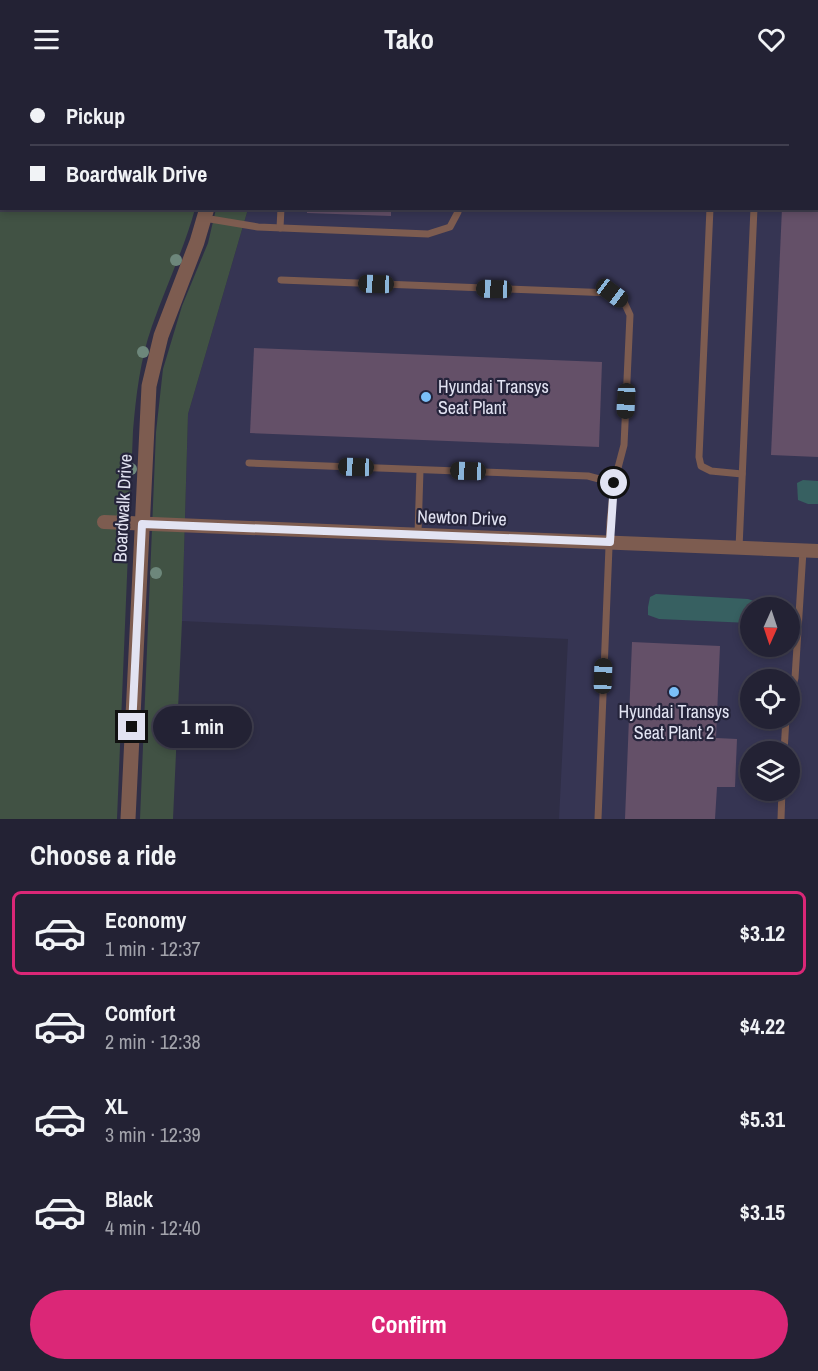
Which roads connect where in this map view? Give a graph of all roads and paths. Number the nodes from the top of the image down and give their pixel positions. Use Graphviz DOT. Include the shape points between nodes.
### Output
graph roads {
  1 [pos="281,210"];
  2 [pos="458,210"];
  3 [pos="710,210"];
  4 [pos="753,210"];
  5 [pos="205,213"];
  6 [pos="280,228"];
  7 [pos="282,280"];
  8 [pos="249,463"];
  9 [pos="420,470"];
  10 [pos="742,474"];
  11 [pos="614,483"];
  12 [pos="104,522"];
  13 [pos="142,524"];
  14 [pos="418,534"];
  15 [pos="610,542"];
  16 [pos="739,548"];
  17 [pos="802,551"];
  18 [pos="818,551"];
  19 [pos="795,669"];
  20 [pos="782,801"];
  21 [pos="128,819"];
  22 [pos="598,819"];
  23 [pos="781,819"];
  1 -- 6 [label="lane"];
  2 -- 6 [label="lane" via="450,227 428,234"];
  3 -- 10 [label="lane" via="699,457 701,466 711,471"];
  4 -- 10 [label="lane"];
  5 -- 6 [label="lane" via="258,227"];
  5 -- 13 [label="street, Boardwalk Drive" via="161,336 149,386"];
  7 -- 11 [label="lane" via="612,293 624,302 630,315 624,445"];
  8 -- 9 [label="lane"];
  9 -- 11 [label="lane" via="588,476"];
  9 -- 14 [label="lane"];
  10 -- 16 [label="lane"];
  11 -- 15 [label="lane"];
  12 -- 13 [label="street, Newton Drive"];
  13 -- 14 [label="street, Newton Drive"];
  13 -- 21 [label="street, Boardwalk Drive"];
  14 -- 15 [label="street, Newton Drive"];
  15 -- 16 [label="street, Newton Drive"];
  15 -- 22 [label="lane"];
  16 -- 17 [label="street, Newton Drive"];
  17 -- 18 [label="street, Newton Drive"];
  17 -- 19 [label="lane"];
  20 -- 23 [label="lane"];
}
